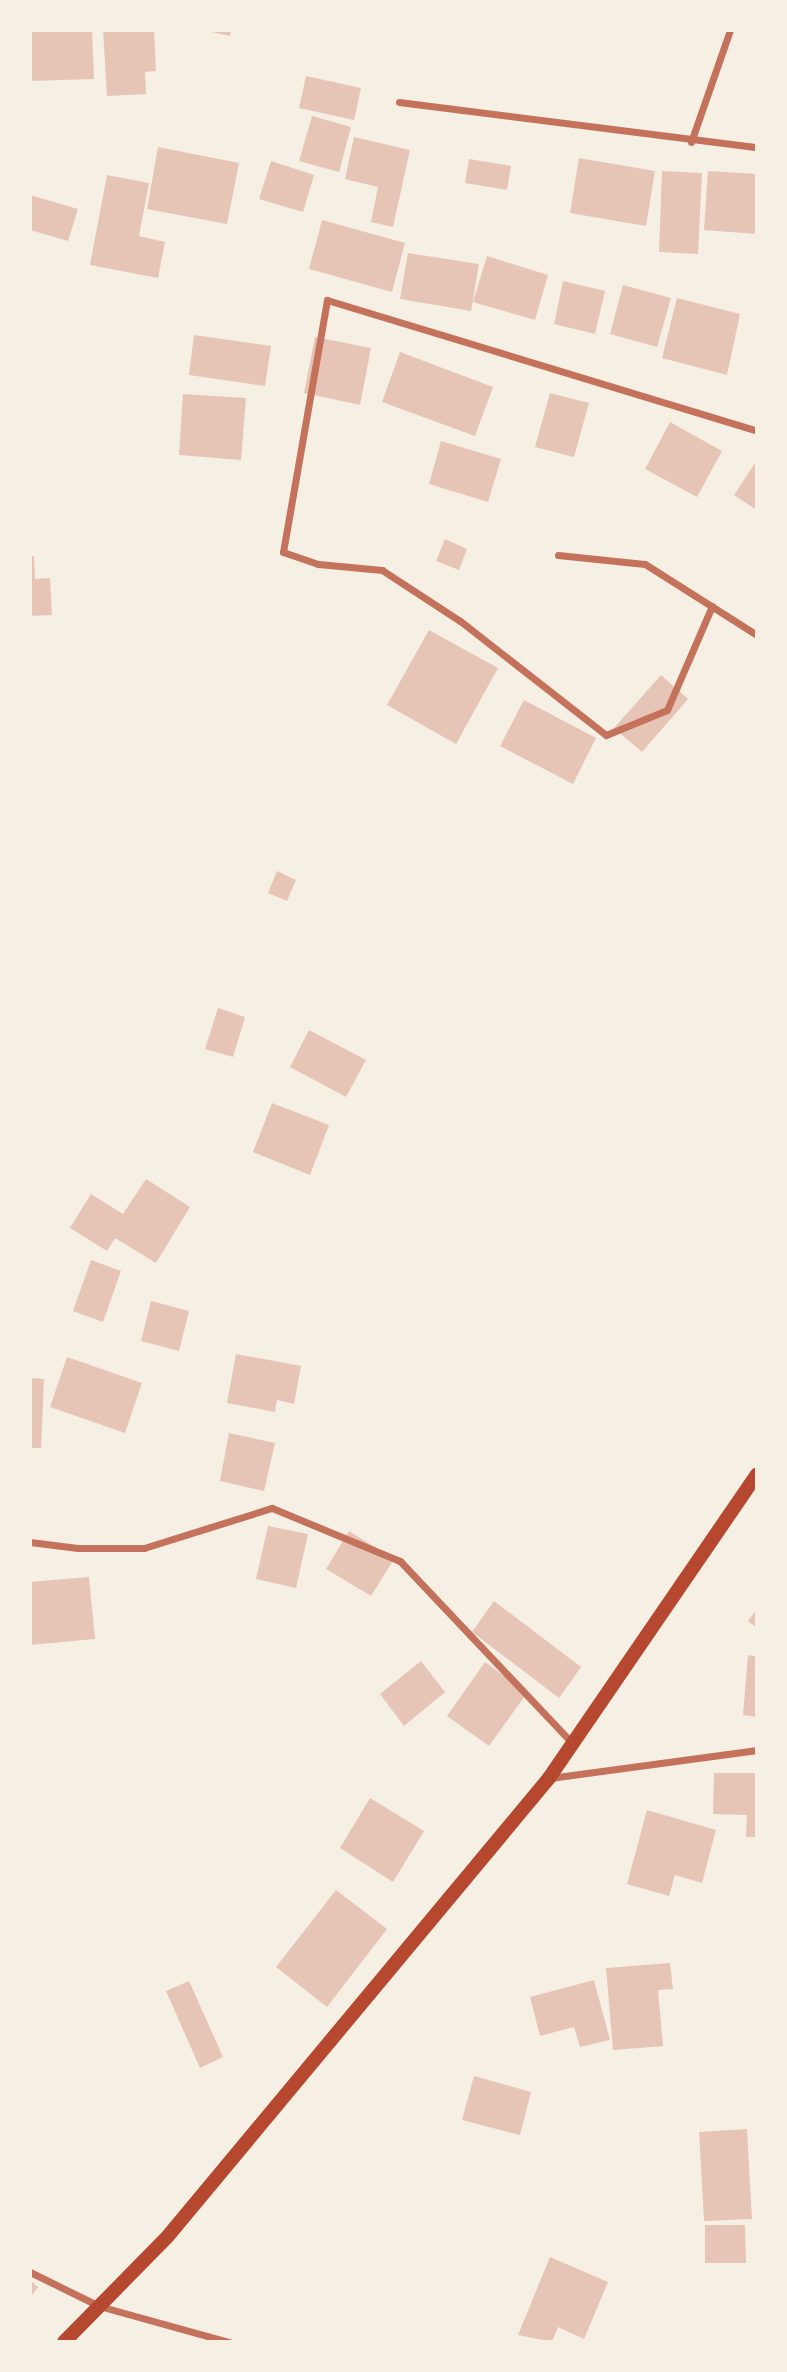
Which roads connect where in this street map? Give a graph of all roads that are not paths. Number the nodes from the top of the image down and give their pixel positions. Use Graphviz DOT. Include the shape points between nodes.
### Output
graph roads {
  1 [pos="730,30"];
  2 [pos="399,102"];
  3 [pos="691,142"];
  4 [pos="757,147"];
  5 [pos="757,431"];
  6 [pos="558,555"];
  7 [pos="712,606"];
  8 [pos="757,635"];
  9 [pos="757,1474"];
  10 [pos="30,1542"];
  11 [pos="572,1743"];
  12 [pos="757,1750"];
  13 [pos="549,1778"];
  14 [pos="30,2272"];
  15 [pos="99,2306"];
  16 [pos="64,2342"];
  17 [pos="229,2342"];
  1 -- 3 [label="street"];
  2 -- 3 [label="street"];
  3 -- 4 [label="street"];
  5 -- 7 [label="street" via="327,300 283,552 317,564 382,570 460,621 606,735 667,710"];
  6 -- 7 [label="street" via="645,564"];
  7 -- 8 [label="street"];
  9 -- 11 [label="main road"];
  10 -- 11 [label="street" via="144,1548 272,1508 400,1561"];
  11 -- 13 [label="main road"];
  12 -- 13 [label="street"];
  13 -- 15 [label="main road" via="167,2236"];
  14 -- 15 [label="street"];
  15 -- 16 [label="main road"];
  15 -- 17 [label="street"];
}
